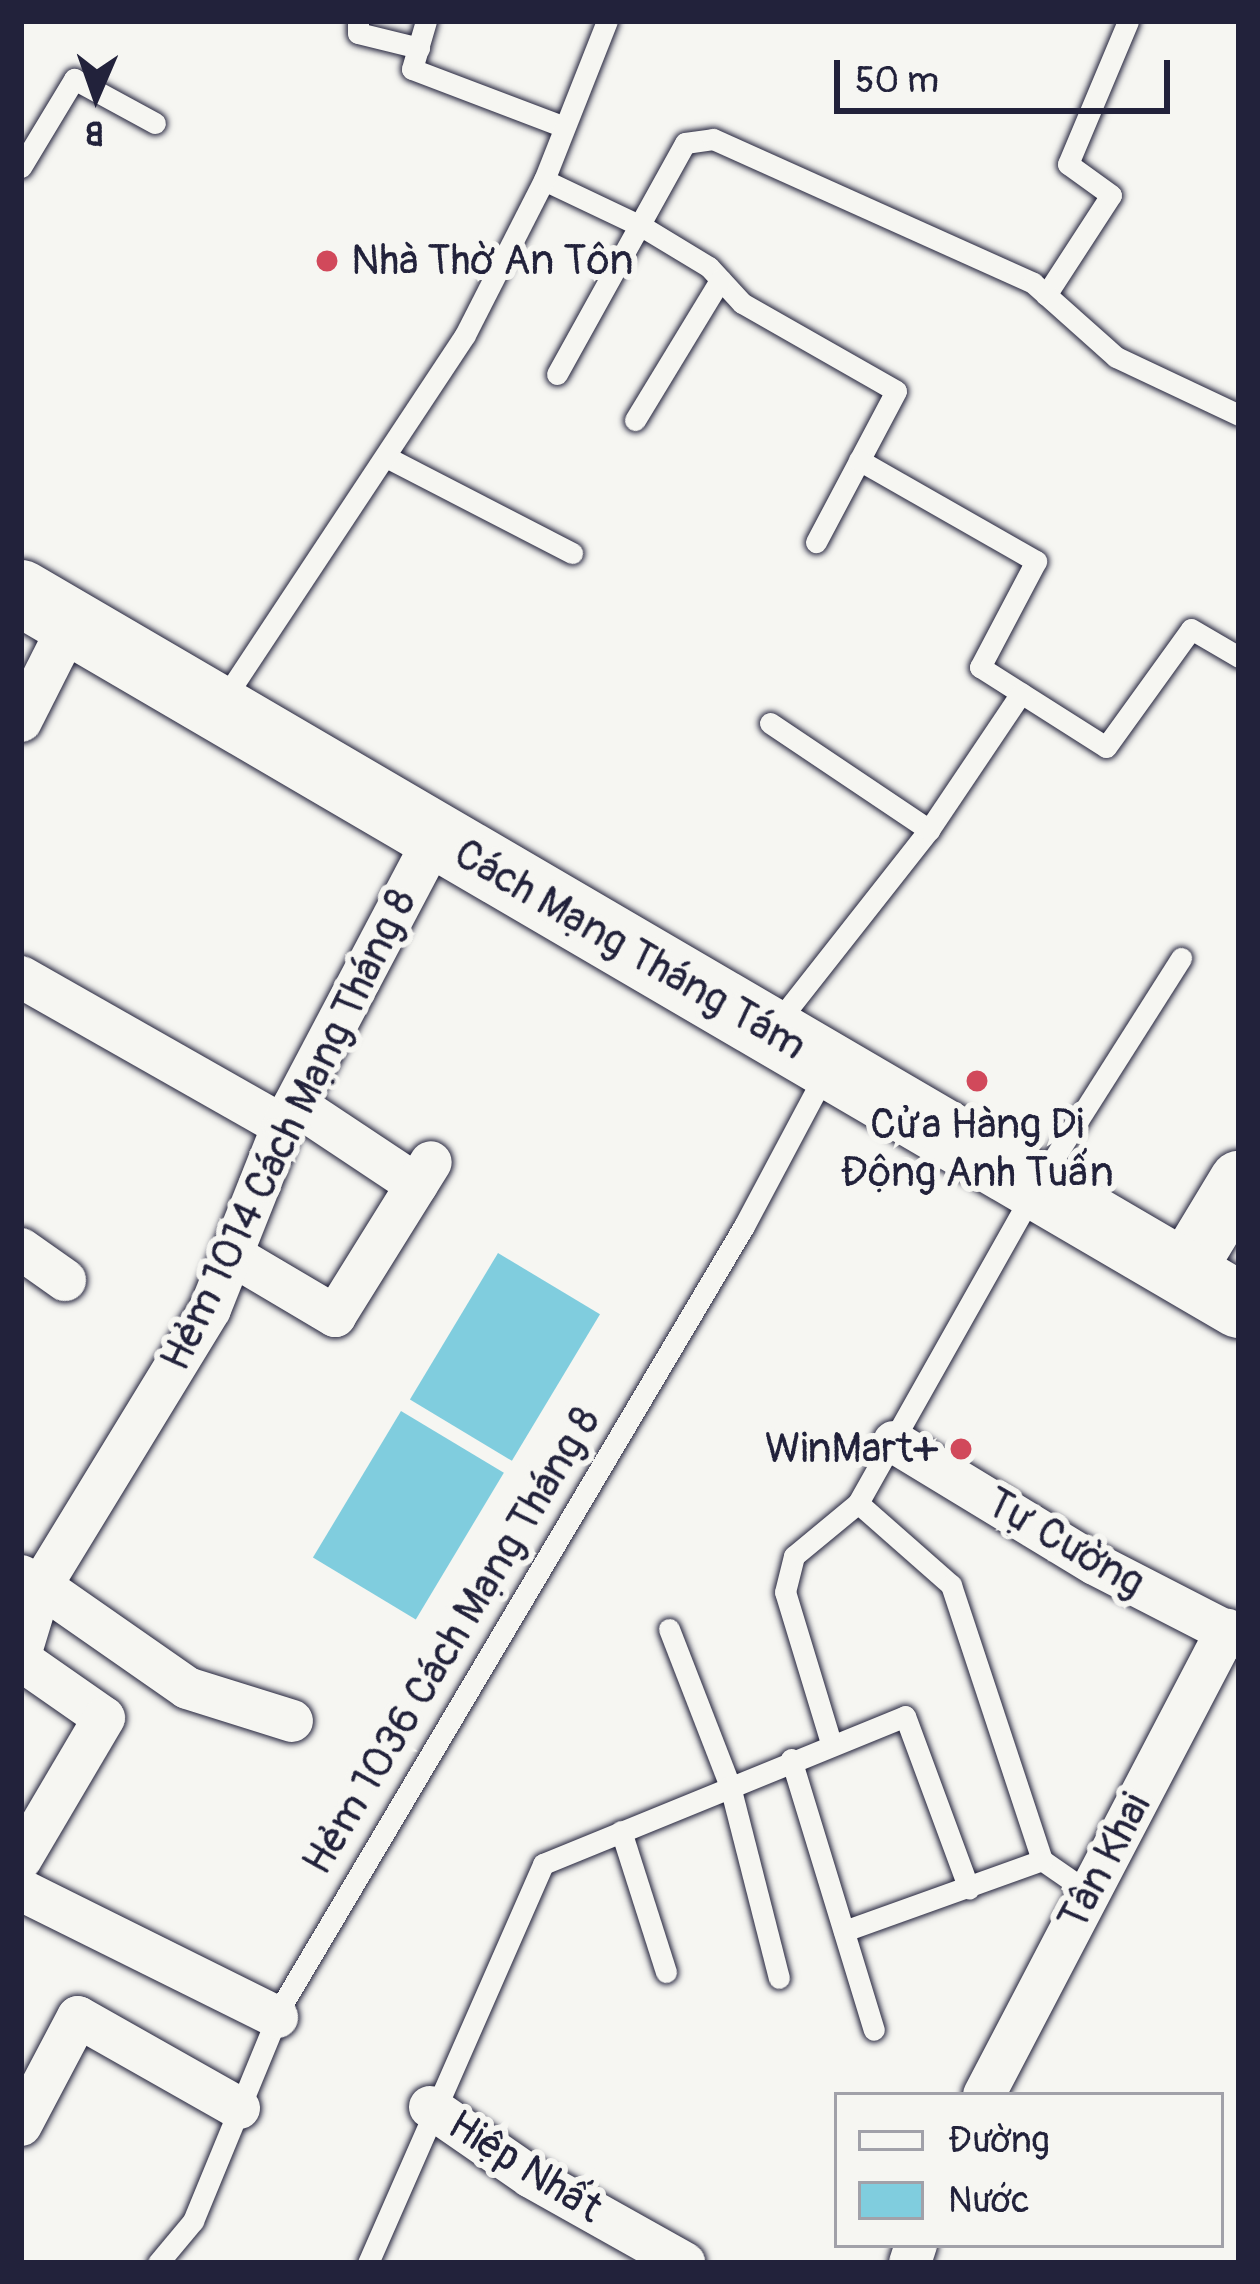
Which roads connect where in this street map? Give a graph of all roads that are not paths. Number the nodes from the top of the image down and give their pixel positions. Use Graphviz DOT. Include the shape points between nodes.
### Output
graph roads {
  1 [pos="358,21"];
  2 [pos="426,21"];
  3 [pos="607,21"];
  4 [pos="1128,21"];
  5 [pos="419,48"];
  6 [pos="155,123"];
  7 [pos="562,126"];
  8 [pos="21,167"];
  9 [pos="544,180"];
  10 [pos="644,227"];
  11 [pos="720,280"];
  12 [pos="1046,295"];
  13 [pos="557,374"];
  14 [pos="1239,415"];
  15 [pos="634,420"];
  16 [pos="390,459"];
  17 [pos="859,460"];
  18 [pos="816,542"];
  19 [pos="572,553"];
  20 [pos="46,608"];
  21 [pos="1239,657"];
  22 [pos="1021,692"];
  23 [pos="218,707"];
  24 [pos="21,721"];
  25 [pos="770,723"];
  26 [pos="929,830"];
  27 [pos="435,838"];
  28 [pos="1181,958"];
  29 [pos="21,977"];
  30 [pos="773,1028"];
  31 [pos="830,1064"];
  32 [pos="289,1115"];
  33 [pos="1239,1180"];
  34 [pos="1036,1185"];
  35 [pos="21,1249"];
  36 [pos="232,1255"];
  37 [pos="65,1280"];
  38 [pos="1211,1290"];
  39 [pos="895,1442"];
  40 [pos="858,1503"];
  41 [pos="31,1581"];
  42 [pos="669,1629"];
  43 [pos="1233,1634"];
  44 [pos="21,1656"];
  45 [pos="292,1721"];
  46 [pos="831,1743"];
  47 [pos="791,1760"];
  48 [pos="730,1786"];
  49 [pos="620,1831"];
  50 [pos="21,1859"];
  51 [pos="1042,1860"];
  52 [pos="969,1889"];
  53 [pos="21,1890"];
  54 [pos="1088,1892"];
  55 [pos="844,1931"];
  56 [pos="666,1972"];
  57 [pos="779,1978"];
  58 [pos="277,2017"];
  59 [pos="874,2030"];
  60 [pos="986,2092"];
  61 [pos="430,2107"];
  62 [pos="239,2108"];
  63 [pos="21,2125"];
  64 [pos="158,2263"];
  65 [pos="368,2263"];
  66 [pos="684,2263"];
  1 -- 5 [label="lane" via="358,33"];
  2 -- 5 [label="lane"];
  3 -- 7 [label="lane"];
  4 -- 12 [label="lane" via="1068,164 1111,195"];
  5 -- 7 [label="lane" via="412,70"];
  6 -- 8 [label="lane" via="74,79"];
  7 -- 9 [label="lane"];
  9 -- 10 [label="lane"];
  9 -- 16 [label="lane"];
  10 -- 11 [label="lane"];
  10 -- 12 [label="lane" via="685,143 713,139"];
  10 -- 13 [label="lane"];
  11 -- 15 [label="lane"];
  11 -- 17 [label="lane" via="742,303 896,392"];
  12 -- 14 [label="lane" via="1115,357"];
  16 -- 19 [label="lane"];
  16 -- 23 [label="lane"];
  17 -- 18 [label="lane"];
  17 -- 22 [label="lane" via="1036,561 980,667"];
  20 -- 23 [label="main road, Cách Mạng Tháng Tám"];
  20 -- 24 [label="street"];
  21 -- 22 [label="lane" via="1191,628 1106,747"];
  22 -- 26 [label="lane"];
  23 -- 27 [label="main road, Cách Mạng Tháng Tám"];
  25 -- 26 [label="lane"];
  26 -- 30 [label="lane"];
  27 -- 30 [label="main road, Cách Mạng Tháng Tám"];
  27 -- 32 [label="street, Hẻm 1014 Cách Mạng Tháng 8"];
  28 -- 34 [label="lane"];
  29 -- 32 [label="street"];
  30 -- 31 [label="main road, Cách Mạng Tháng Tám"];
  31 -- 34 [label="main road, Cách Mạng Tháng Tám"];
  31 -- 58 [label="lane, Hẻm 1036 Cách Mạng Tháng 8" via="744,1226"];
  32 -- 36 [label="street, Hẻm 1014 Cách Mạng Tháng 8"];
  32 -- 36 [label="street" via="424,1174 331,1316"];
  33 -- 38 [label="street"];
  34 -- 38 [label="main road, Cách Mạng Tháng Tám"];
  34 -- 39 [label="lane"];
  35 -- 37 [label="street"];
  36 -- 41 [label="street, Hẻm 1014 Cách Mạng Tháng 8" via="210,1309"];
  39 -- 40 [label="lane"];
  39 -- 43 [label="street, Tự Cường" via="1095,1564"];
  40 -- 46 [label="lane" via="794,1556 785,1592"];
  40 -- 51 [label="lane" via="950,1585"];
  41 -- 44 [label="street, Hẻm 1014 Cách Mạng Tháng 8"];
  41 -- 45 [label="street" via="187,1688"];
  42 -- 48 [label="lane"];
  43 -- 54 [label="street, Tân Khai"];
  44 -- 50 [label="street" via="104,1718"];
  46 -- 47 [label="lane"];
  46 -- 52 [label="lane" via="905,1716"];
  47 -- 48 [label="lane"];
  47 -- 55 [label="lane"];
  48 -- 49 [label="lane"];
  48 -- 57 [label="lane"];
  49 -- 56 [label="lane"];
  49 -- 61 [label="lane" via="543,1864"];
  51 -- 52 [label="lane"];
  51 -- 54 [label="lane"];
  52 -- 55 [label="lane"];
  53 -- 58 [label="street"];
  54 -- 60 [label="street, Tân Khai"];
  55 -- 59 [label="lane"];
  58 -- 62 [label="lane, Hẻm 1036 Cách Mạng Tháng 8"];
  61 -- 65 [label="lane"];
  61 -- 66 [label="street, Hiệp Nhất" via="530,2176"];
  62 -- 63 [label="street" via="78,2017"];
  62 -- 64 [label="lane, Hẻm 1036 Cách Mạng Tháng 8" via="193,2221"];
}
